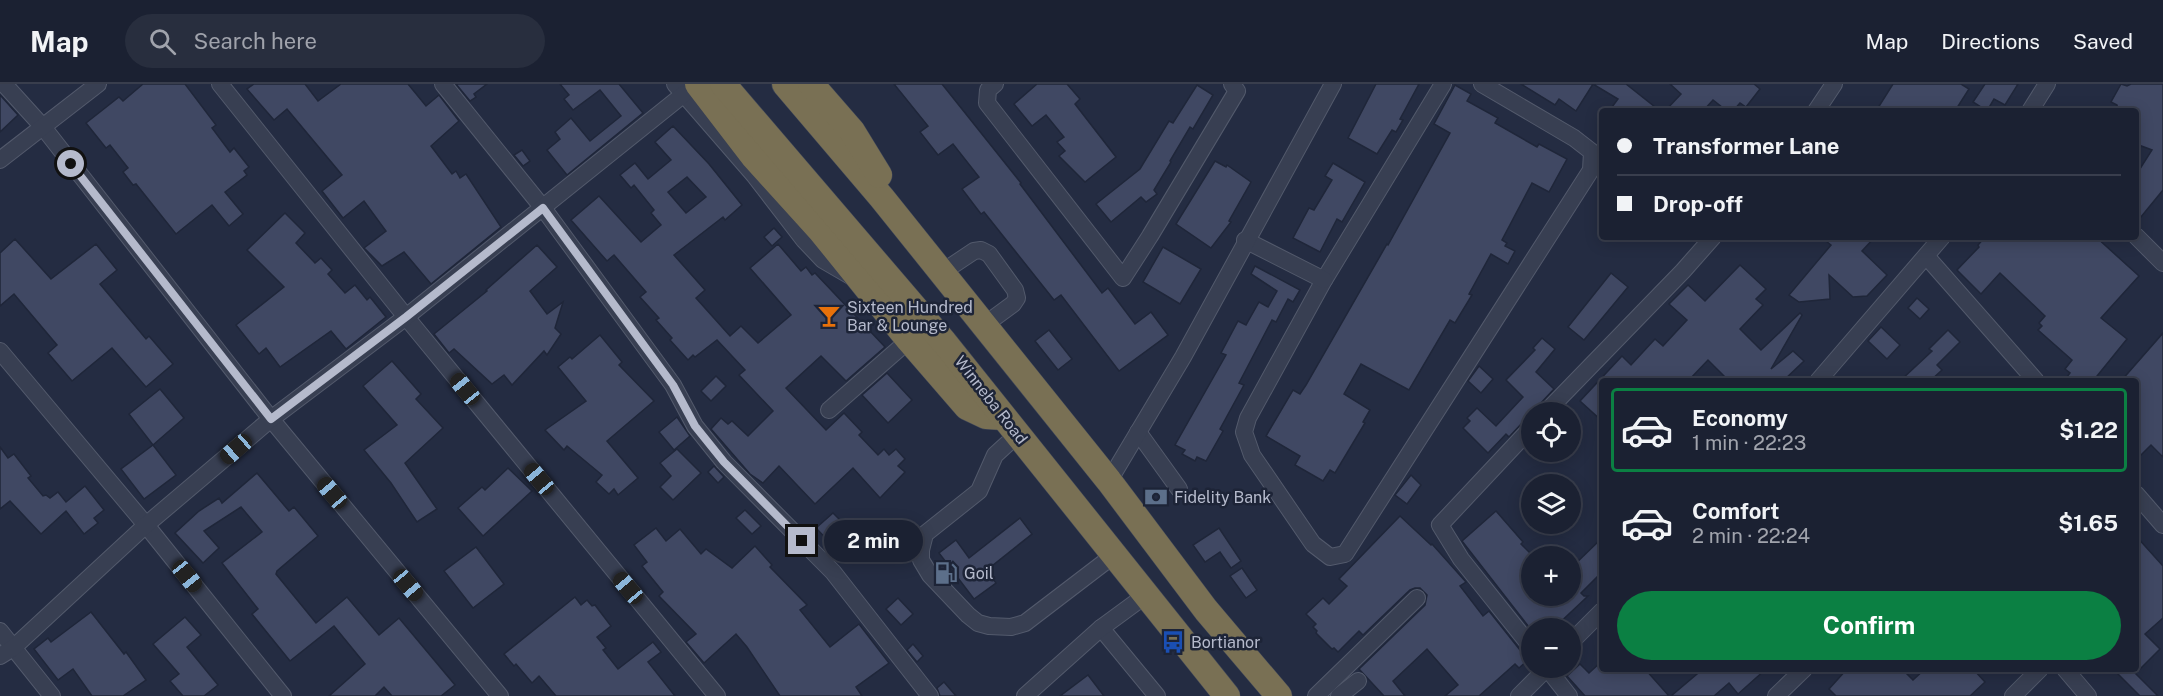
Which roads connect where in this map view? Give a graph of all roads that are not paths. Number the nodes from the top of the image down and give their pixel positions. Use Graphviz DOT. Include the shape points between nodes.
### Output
graph roads {
  1 [pos="4,84"];
  2 [pos="98,84"];
  3 [pos="220,84"];
  4 [pos="443,84"];
  5 [pos="723,84"];
  6 [pos="785,84"];
  7 [pos="811,84"];
  8 [pos="995,84"];
  9 [pos="1232,84"];
  10 [pos="1333,84"];
  11 [pos="1443,84"];
  12 [pos="1482,84"];
  13 [pos="1834,84"];
  14 [pos="2047,84"];
  15 [pos="686,88"];
  16 [pos="1818,108"];
  17 [pos="2032,108"];
  18 [pos="43,127"];
  19 [pos="0,160"];
  20 [pos="543,208"];
  21 [pos="2139,239"];
  22 [pos="1245,240"];
  23 [pos="1710,240"];
  24 [pos="1940,240"];
  25 [pos="1927,256"];
  26 [pos="2163,263"];
  27 [pos="938,269"];
  28 [pos="1324,280"];
  29 [pos="406,317"];
  30 [pos="983,326"];
  31 [pos="909,340"];
  32 [pos="0,351"];
  33 [pos="1821,378"];
  34 [pos="2033,378"];
  35 [pos="1556,402"];
  36 [pos="829,410"];
  37 [pos="271,419"];
  38 [pos="1011,425"];
  39 [pos="1138,432"];
  40 [pos="1521,440"];
  41 [pos="1108,480"];
  42 [pos="1179,489"];
  43 [pos="2139,497"];
  44 [pos="146,525"];
  45 [pos="2163,525"];
  46 [pos="1114,555"];
  47 [pos="1146,595"];
  48 [pos="1417,598"];
  49 [pos="1599,614"];
  50 [pos="1101,628"];
  51 [pos="0,631"];
  52 [pos="1581,632"];
  53 [pos="1521,634"];
  54 [pos="6,652"];
  55 [pos="1801,672"];
  56 [pos="2037,672"];
  57 [pos="2068,672"];
  58 [pos="1537,678"];
  59 [pos="1555,678"];
  60 [pos="1358,681"];
  61 [pos="52,696"];
  62 [pos="283,696"];
  63 [pos="500,696"];
  64 [pos="717,696"];
  65 [pos="930,696"];
  66 [pos="1025,696"];
  67 [pos="1157,696"];
  68 [pos="1227,696"];
  69 [pos="1278,696"];
  70 [pos="1316,696"];
  71 [pos="1339,696"];
  72 [pos="1519,696"];
  73 [pos="1569,696"];
  74 [pos="1776,696"];
  75 [pos="2013,696"];
  76 [pos="2088,696"];
  1 -- 18 [label="street"];
  2 -- 18 [label="street"];
  3 -- 29 [label="street"];
  4 -- 20 [label="street"];
  5 -- 38 [label="highway, Winneba Road"];
  6 -- 27 [label="highway"];
  7 -- 27 [label="highway" via="852,131"];
  8 -- 9 [label="street" via="988,90 987,103 1123,278 1237,91"];
  10 -- 22 [label="street"];
  11 -- 28 [label="street"];
  12 -- 28 [label="street" via="1592,152 1591,170 1345,554 1330,557 1313,544 1270,482 1252,455 1244,432 1248,417"];
  13 -- 16 [label="street"];
  14 -- 17 [label="street"];
  15 -- 20 [label="street"];
  15 -- 31 [label="highway" via="821,231"];
  18 -- 19 [label="street"];
  18 -- 37 [label="street"];
  20 -- 29 [label="street"];
  20 -- 65 [label="street" via="673,385 695,426 724,462 833,572"];
  21 -- 26 [label="street"];
  22 -- 28 [label="street"];
  22 -- 39 [label="street"];
  23 -- 35 [label="street"];
  24 -- 25 [label="street"];
  25 -- 33 [label="street"];
  25 -- 34 [label="street"];
  27 -- 30 [label="highway"];
  27 -- 30 [label="street" via="974,250 989,254 1017,298"];
  29 -- 37 [label="street"];
  29 -- 64 [label="street"];
  30 -- 41 [label="highway"];
  31 -- 36 [label="street"];
  31 -- 38 [label="highway" via="967,407"];
  32 -- 44 [label="street"];
  37 -- 44 [label="street"];
  37 -- 63 [label="street"];
  38 -- 46 [label="highway, Winneba Road"];
  38 -- 46 [label="street" via="979,491 925,534 921,560 930,575 978,623 1011,627 1025,623"];
  39 -- 41 [label="street"];
  39 -- 42 [label="street"];
  40 -- 53 [label="street" via="1440,525 1461,559"];
  41 -- 69 [label="highway" via="1206,610"];
  43 -- 45 [label="street"];
  44 -- 54 [label="street"];
  44 -- 62 [label="street"];
  46 -- 47 [label="highway, Winneba Road"];
  47 -- 50 [label="street"];
  47 -- 68 [label="highway, Winneba Road"];
  48 -- 70 [label="street"];
  49 -- 52 [label="street"];
  50 -- 66 [label="street"];
  50 -- 67 [label="street"];
  51 -- 54 [label="street"];
  54 -- 61 [label="street"];
  55 -- 74 [label="street"];
  56 -- 75 [label="street"];
  57 -- 76 [label="street"];
  58 -- 72 [label="street"];
  59 -- 73 [label="street"];
  60 -- 71 [label="street"];
}
